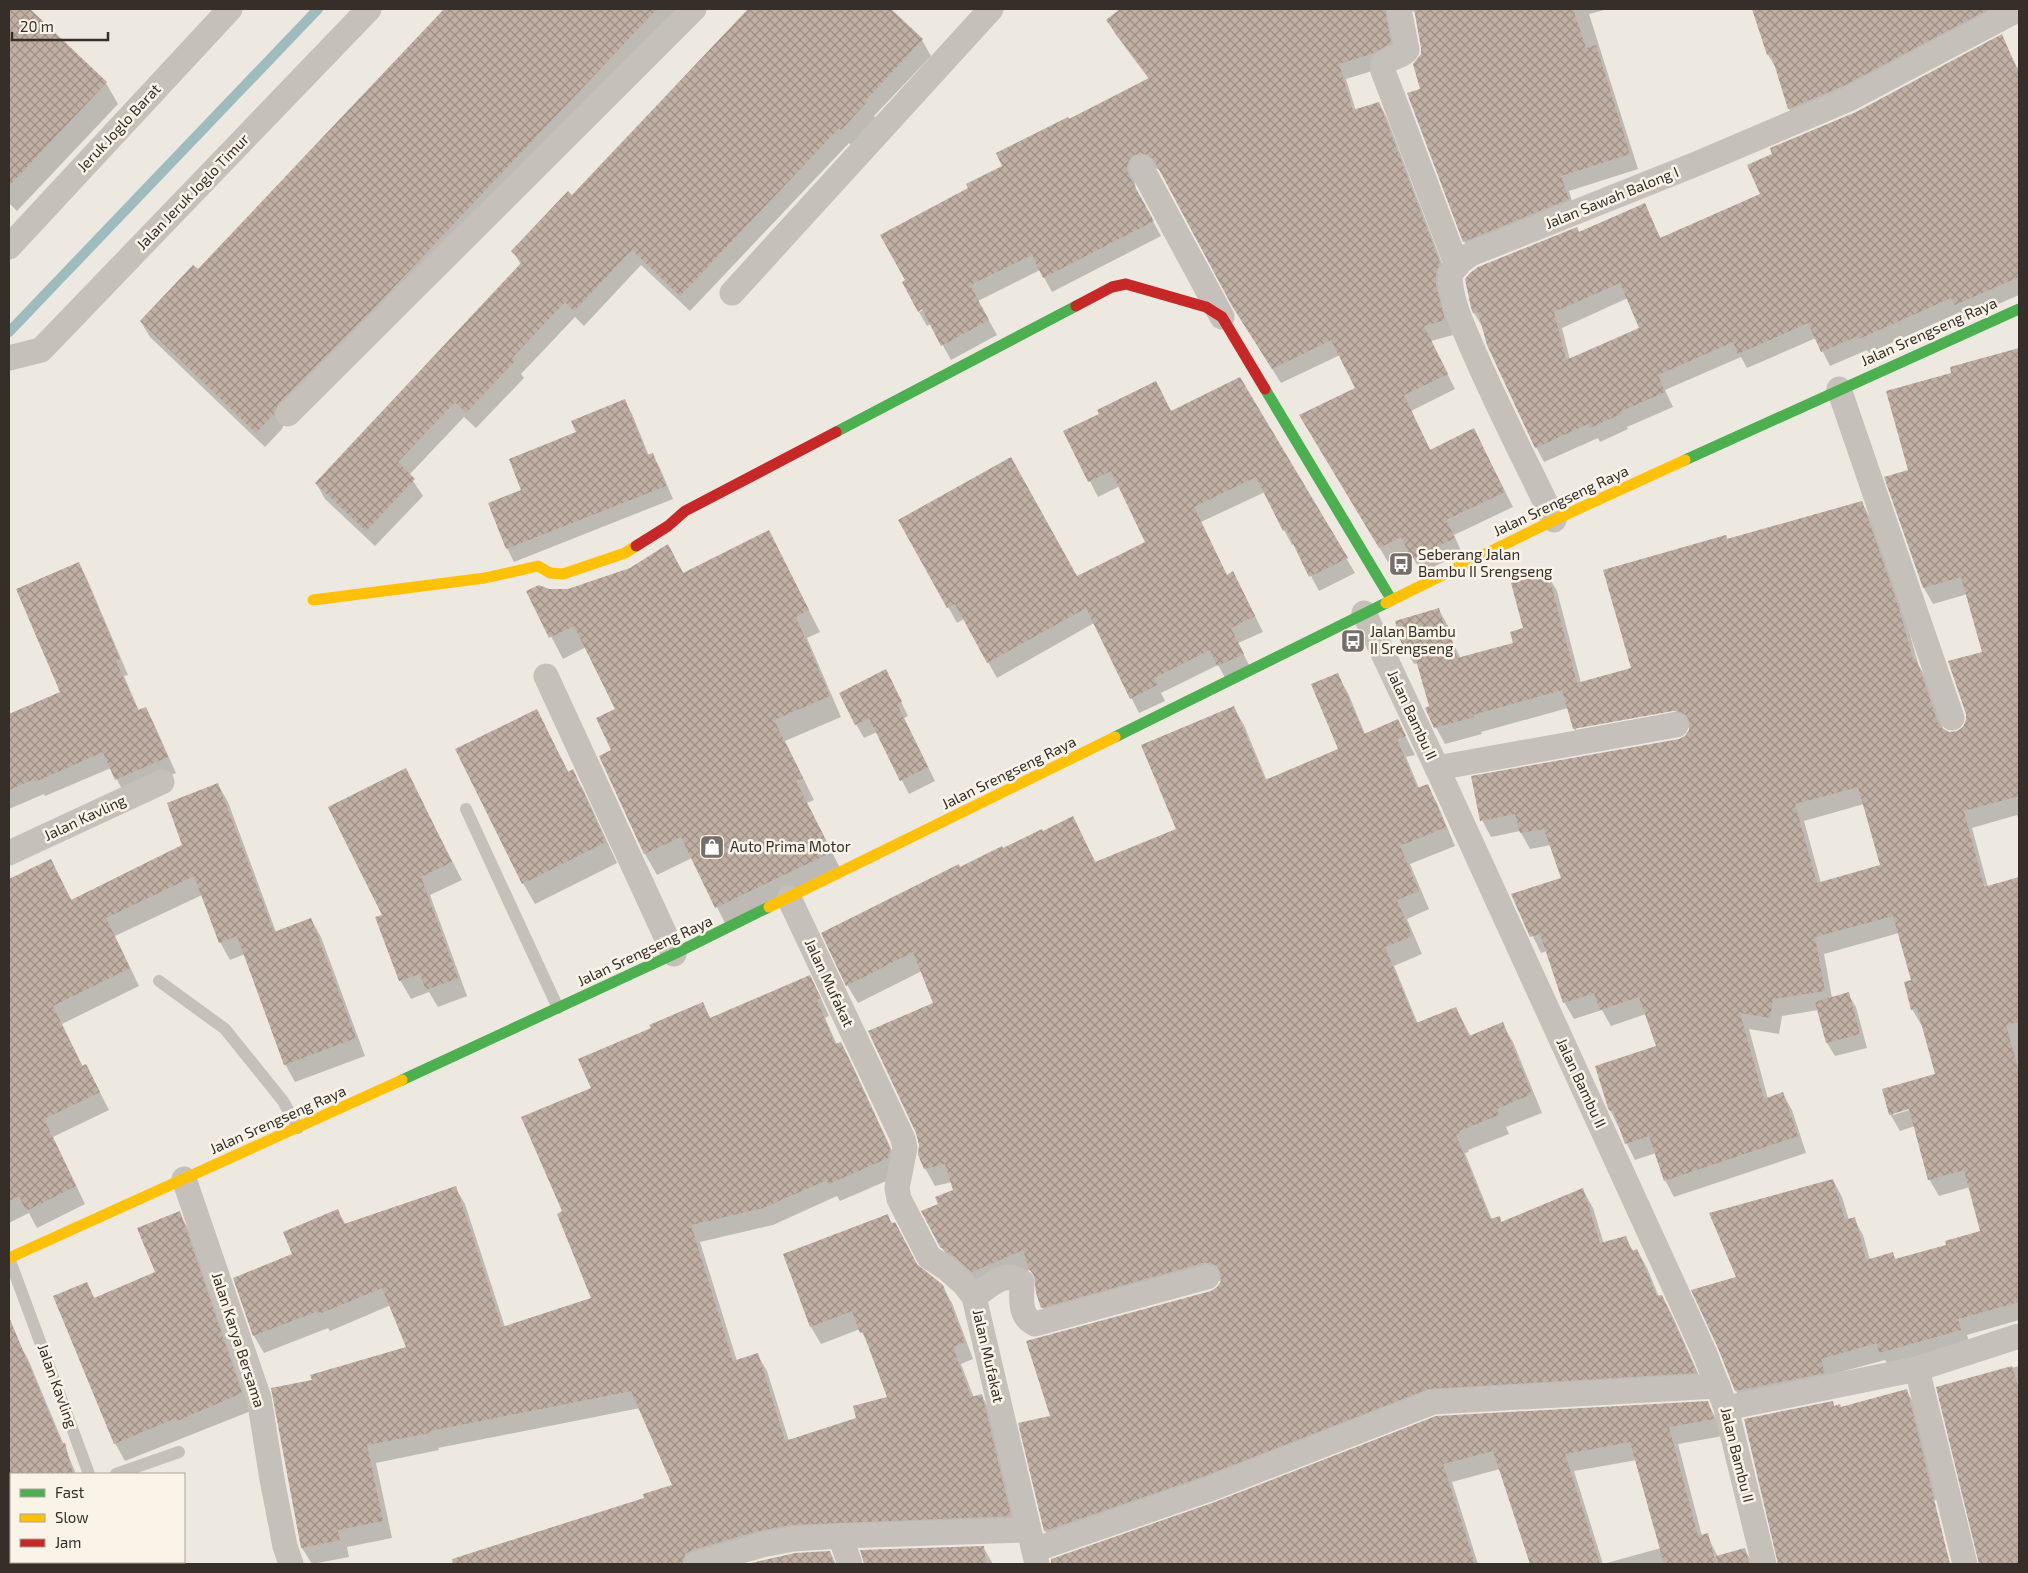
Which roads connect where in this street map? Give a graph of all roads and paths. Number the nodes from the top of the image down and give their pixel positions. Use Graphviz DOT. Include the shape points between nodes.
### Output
graph roads {
  1 [pos="230,9"];
  2 [pos="369,9"];
  3 [pos="694,9"];
  4 [pos="991,9"];
  5 [pos="1399,9"];
  6 [pos="2019,9"];
  7 [pos="1141,167"];
  8 [pos="9,246"];
  9 [pos="1457,266"];
  10 [pos="732,293"];
  11 [pos="2019,309"];
  12 [pos="1222,317"];
  13 [pos="9,358"];
  14 [pos="1839,389"];
  15 [pos="288,414"];
  16 [pos="1554,520"];
  17 [pos="312,600"];
  18 [pos="1391,600"];
  19 [pos="1364,614"];
  20 [pos="546,676"];
  21 [pos="1952,718"];
  22 [pos="1676,725"];
  23 [pos="1437,768"];
  24 [pos="162,782"];
  25 [pos="466,809"];
  26 [pos="9,853"];
  27 [pos="789,898"];
  28 [pos="674,954"];
  29 [pos="159,981"];
  30 [pos="558,1008"];
  31 [pos="298,1128"];
  32 [pos="184,1179"];
  33 [pos="9,1258"];
  34 [pos="1207,1277"];
  35 [pos="974,1296"];
  36 [pos="2017,1344"];
  37 [pos="1917,1369"];
  38 [pos="1722,1397"];
  39 [pos="179,1452"];
  40 [pos="89,1473"];
  41 [pos="119,1473"];
  42 [pos="840,1536"];
  43 [pos="1033,1548"];
  44 [pos="291,1564"];
  45 [pos="696,1564"];
  46 [pos="850,1564"];
  47 [pos="1764,1564"];
  48 [pos="1965,1564"];
  1 -- 8 [label="street, Jeruk Joglo Barat"];
  2 -- 13 [label="street, Jalan Jeruk Joglo Timur" via="41,350"];
  3 -- 15 [label="street"];
  4 -- 10 [label="street"];
  5 -- 9 [label="street" via="1406,50 1385,61 1383,71"];
  6 -- 9 [label="street, Jalan Sawah Balong I" via="1849,99 1471,254"];
  7 -- 12 [label="street"];
  9 -- 16 [label="street" via="1450,274 1454,302 1486,382"];
  11 -- 14 [label="main road, Jalan Srengseng Raya"];
  12 -- 17 [label="main road" via="1206,306 1142,287 1126,284 1112,287 685,511 668,526 624,553 563,574 550,573 538,566 486,578"];
  12 -- 18 [label="main road"];
  14 -- 16 [label="main road, Jalan Srengseng Raya"];
  14 -- 21 [label="street"];
  16 -- 18 [label="main road, Jalan Srengseng Raya"];
  18 -- 19 [label="main road, Jalan Srengseng Raya"];
  19 -- 23 [label="street, Jalan Bambu II"];
  19 -- 27 [label="main road, Jalan Srengseng Raya"];
  20 -- 28 [label="street"];
  22 -- 23 [label="street"];
  23 -- 38 [label="street, Jalan Bambu II"];
  24 -- 26 [label="street, Jalan Kavling"];
  25 -- 30 [label="lane"];
  27 -- 28 [label="main road, Jalan Srengseng Raya"];
  27 -- 35 [label="street, Jalan Mufakat" via="903,1139 897,1188 899,1200 928,1256 946,1268"];
  28 -- 30 [label="main road, Jalan Srengseng Raya"];
  29 -- 31 [label="lane" via="225,1029 283,1101"];
  30 -- 31 [label="main road, Jalan Srengseng Raya"];
  31 -- 32 [label="main road, Jalan Srengseng Raya"];
  32 -- 33 [label="main road, Jalan Srengseng Raya"];
  32 -- 44 [label="street, Jalan Karya Bersama" via="260,1398 272,1479"];
  33 -- 40 [label="lane, Jalan Kavling"];
  34 -- 35 [label="street" via="1035,1324 1027,1319 1022,1308 1022,1282 1013,1276 1004,1276"];
  35 -- 43 [label="street, Jalan Mufakat"];
  36 -- 37 [label="street"];
  37 -- 38 [label="street"];
  37 -- 48 [label="street"];
  38 -- 43 [label="street" via="1433,1402 1207,1490"];
  38 -- 47 [label="street, Jalan Bambu II"];
  39 -- 41 [label="lane"];
  42 -- 43 [label="street"];
  42 -- 45 [label="street" via="794,1539"];
  42 -- 46 [label="street"];
}
